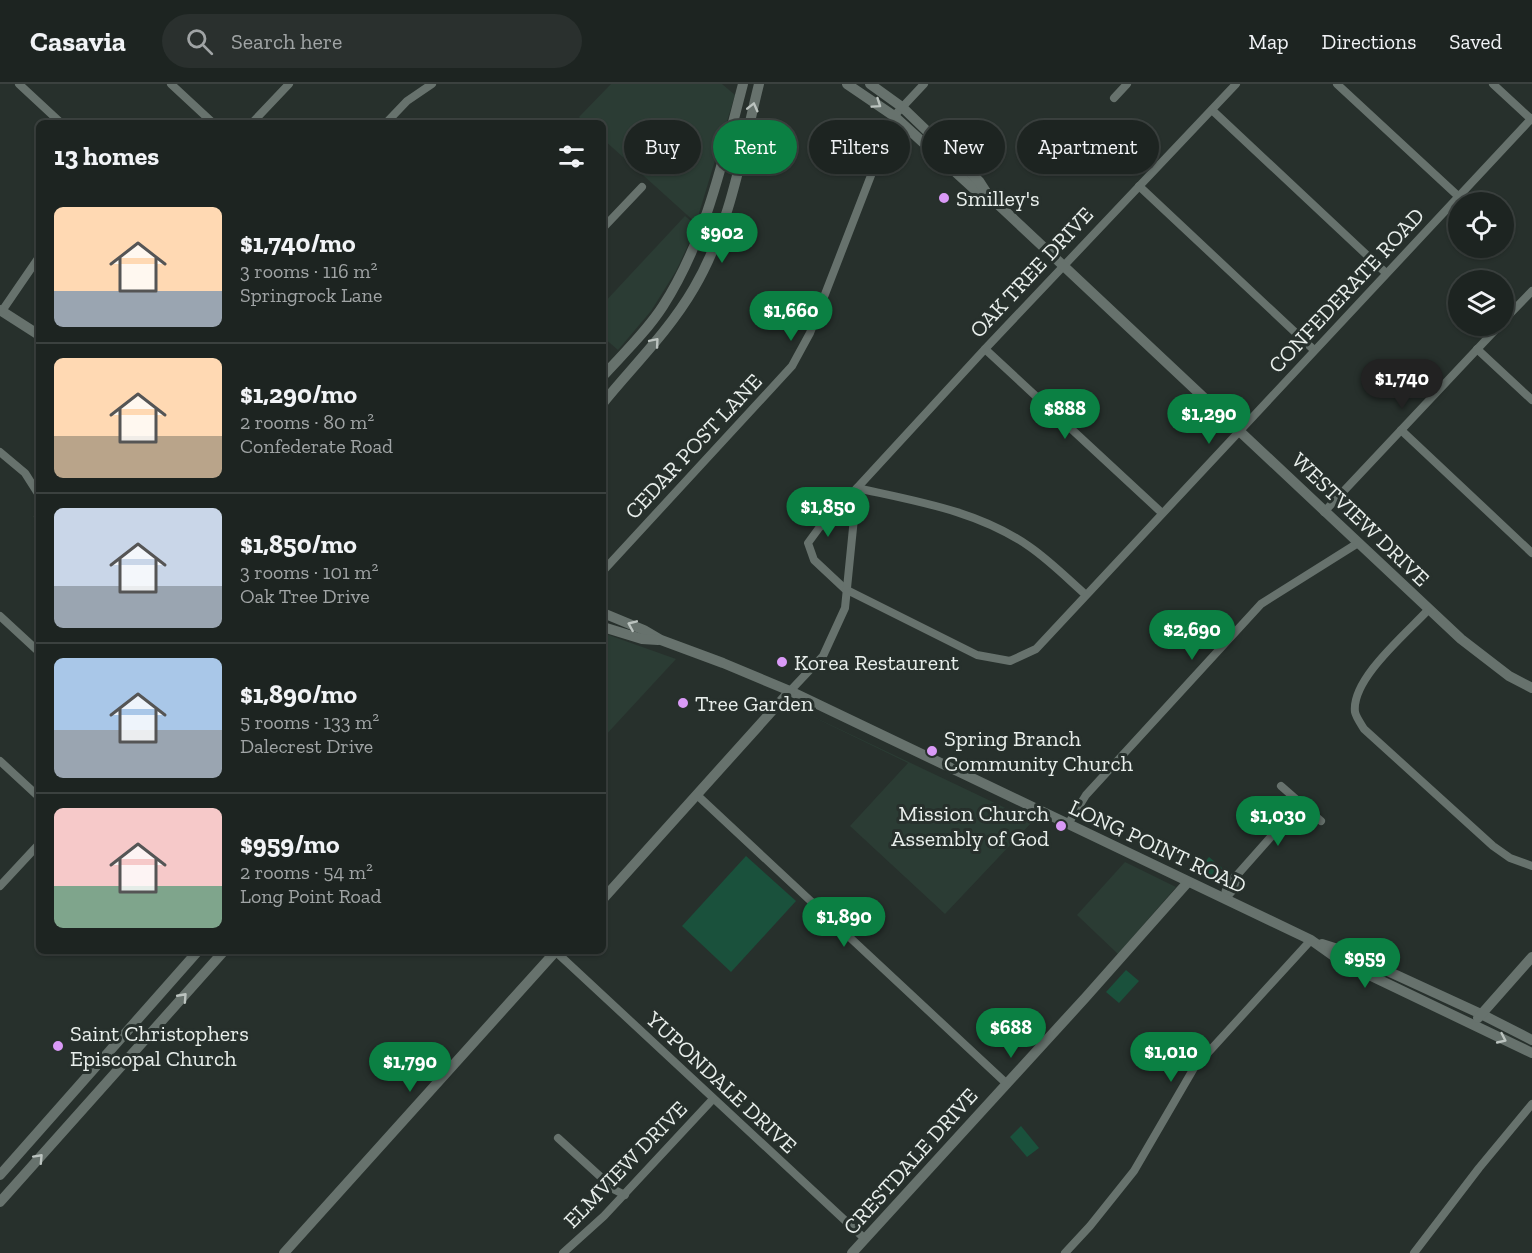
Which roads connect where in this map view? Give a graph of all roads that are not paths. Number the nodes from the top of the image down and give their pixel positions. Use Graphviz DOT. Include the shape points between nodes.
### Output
graph roads {
  1 [pos="19,84"];
  2 [pos="171,84"];
  3 [pos="289,84"];
  4 [pos="432,84"];
  5 [pos="743,84"];
  6 [pos="759,84"];
  7 [pos="870,84"];
  8 [pos="924,84"];
  9 [pos="1127,84"];
  10 [pos="1236,84"];
  11 [pos="1337,84"];
  12 [pos="1493,84"];
  13 [pos="850,85"];
  14 [pos="1114,98"];
  15 [pos="1212,110"];
  16 [pos="898,112"];
  17 [pos="1532,119"];
  18 [pos="58,120"];
  19 [pos="210,120"];
  20 [pos="255,120"];
  21 [pos="389,120"];
  22 [pos="734,120"];
  23 [pos="750,120"];
  24 [pos="719,174"];
  25 [pos="736,174"];
  26 [pos="1139,186"];
  27 [pos="642,187"];
  28 [pos="1454,192"];
  29 [pos="1462,192"];
  30 [pos="1448,207"];
  31 [pos="606,225"];
  32 [pos="694,250"];
  33 [pos="710,256"];
  34 [pos="36,261"];
  35 [pos="1064,266"];
  36 [pos="1386,273"];
  37 [pos="1532,291"];
  38 [pos="1514,310"];
  39 [pos="1,311"];
  40 [pos="36,333"];
  41 [pos="1489,336"];
  42 [pos="985,349"];
  43 [pos="1477,349"];
  44 [pos="1314,350"];
  45 [pos="618,360"];
  46 [pos="606,372"];
  47 [pos="630,372"];
  48 [pos="606,400"];
  49 [pos="1532,400"];
  50 [pos="1240,430"];
  51 [pos="1401,430"];
  52 [pos="0,452"];
  53 [pos="857,488"];
  54 [pos="36,490"];
  55 [pos="1324,512"];
  56 [pos="1162,513"];
  57 [pos="1358,543"];
  58 [pos="1532,553"];
  59 [pos="606,567"];
  60 [pos="845,588"];
  61 [pos="1086,595"];
  62 [pos="1428,610"];
  63 [pos="606,613"];
  64 [pos="0,616"];
  65 [pos="606,628"];
  66 [pos="661,640"];
  67 [pos="36,649"];
  68 [pos="1532,688"];
  69 [pos="790,692"];
  70 [pos="0,761"];
  71 [pos="1281,786"];
  72 [pos="36,794"];
  73 [pos="697,795"];
  74 [pos="1300,804"];
  75 [pos="1321,821"];
  76 [pos="1068,824"];
  77 [pos="36,847"];
  78 [pos="1532,866"];
  79 [pos="1188,882"];
  80 [pos="0,886"];
  81 [pos="606,896"];
  82 [pos="1225,900"];
  83 [pos="1311,940"];
  84 [pos="195,954"];
  85 [pos="221,954"];
  86 [pos="552,954"];
  87 [pos="558,954"];
  88 [pos="1532,957"];
  89 [pos="146,1010"];
  90 [pos="1481,1014"];
  91 [pos="160,1023"];
  92 [pos="1471,1025"];
  93 [pos="1532,1040"];
  94 [pos="1532,1053"];
  95 [pos="1007,1084"];
  96 [pos="67,1099"];
  97 [pos="713,1099"];
  98 [pos="1532,1104"];
  99 [pos="81,1112"];
  100 [pos="558,1137"];
  101 [pos="0,1174"];
  102 [pos="625,1195"];
  103 [pos="1,1200"];
  104 [pos="865,1239"];
  105 [pos="284,1253"];
  106 [pos="563,1253"];
  107 [pos="852,1253"];
  108 [pos="1065,1253"];
  109 [pos="1414,1253"];
  1 -- 18 [label="street"];
  2 -- 19 [label="street"];
  3 -- 20 [label="street"];
  4 -- 21 [label="street"];
  5 -- 22 [label="main road"];
  23 -- 6 [label="main road, one-way"];
  7 -- 16 [label="main road, WESTVIEW DRIVE"];
  8 -- 16 [label="street, CEDAR POST LANE"];
  9 -- 14 [label="street"];
  10 -- 15 [label="street, OAK TREE DRIVE"];
  11 -- 28 [label="street"];
  12 -- 17 [label="street"];
  13 -- 16 [label="main road, WESTVIEW DRIVE, one-way"];
  15 -- 26 [label="street, OAK TREE DRIVE"];
  15 -- 36 [label="street"];
  16 -- 35 [label="main road, WESTVIEW DRIVE" via="972,188 988,195"];
  16 -- 59 [label="street, CEDAR POST LANE" via="810,333 792,366"];
  17 -- 29 [label="street, CONFEDERATE ROAD"];
  24 -- 32 [label="main road"];
  25 -- 33 [label="main road"];
  26 -- 35 [label="street, OAK TREE DRIVE"];
  26 -- 44 [label="street"];
  27 -- 31 [label="street"];
  30 -- 36 [label="street, CONFEDERATE ROAD"];
  32 -- 33 [label="main road"];
  32 -- 45 [label="main road" via="661,309"];
  47 -- 33 [label="main road, one-way" via="675,318"];
  34 -- 39 [label="street"];
  35 -- 42 [label="street, OAK TREE DRIVE"];
  35 -- 50 [label="main road, WESTVIEW DRIVE"];
  36 -- 44 [label="street, CONFEDERATE ROAD"];
  37 -- 38 [label="street"];
  39 -- 40 [label="main road"];
  41 -- 43 [label="street"];
  42 -- 53 [label="street, OAK TREE DRIVE"];
  42 -- 56 [label="street"];
  43 -- 49 [label="street"];
  43 -- 51 [label="street"];
  44 -- 50 [label="street, CONFEDERATE ROAD"];
  45 -- 46 [label="main road"];
  45 -- 47 [label="main road"];
  47 -- 48 [label="main road"];
  50 -- 55 [label="main road, WESTVIEW DRIVE"];
  50 -- 56 [label="street, CONFEDERATE ROAD"];
  51 -- 55 [label="street"];
  51 -- 58 [label="street"];
  52 -- 54 [label="street" via="25,473"];
  53 -- 60 [label="street"];
  53 -- 60 [label="street, OAK TREE DRIVE" via="808,543 814,560"];
  53 -- 61 [label="street" via="982,520 1030,547"];
  55 -- 57 [label="main road, WESTVIEW DRIVE"];
  56 -- 61 [label="street, CONFEDERATE ROAD"];
  57 -- 62 [label="main road, WESTVIEW DRIVE"];
  57 -- 76 [label="street" via="1261,604 1086,795"];
  60 -- 61 [label="street, CONFEDERATE ROAD" via="977,655 1010,661 1036,649"];
  60 -- 69 [label="street" via="845,608 823,656"];
  62 -- 68 [label="main road, WESTVIEW DRIVE" via="1509,676"];
  62 -- 78 [label="street" via="1365,677 1356,694 1355,713 1364,729 1493,846"];
  66 -- 63 [label="main road, LONG POINT ROAD, one-way"];
  64 -- 67 [label="street"];
  65 -- 66 [label="main road, LONG POINT ROAD" via="642,639"];
  66 -- 69 [label="main road, LONG POINT ROAD"];
  69 -- 73 [label="main road"];
  69 -- 76 [label="main road, LONG POINT ROAD"];
  70 -- 72 [label="street"];
  71 -- 74 [label="street"];
  73 -- 81 [label="main road"];
  73 -- 95 [label="street"];
  74 -- 75 [label="street"];
  74 -- 82 [label="street" via="1230,879"];
  76 -- 79 [label="main road, LONG POINT ROAD"];
  77 -- 80 [label="street"];
  79 -- 82 [label="main road, LONG POINT ROAD"];
  79 -- 95 [label="main road, CRESTDALE DRIVE"];
  82 -- 83 [label="main road, LONG POINT ROAD"];
  83 -- 90 [label="main road, LONG POINT ROAD" via="1344,951"];
  83 -- 92 [label="main road, LONG POINT ROAD" via="1342,962"];
  83 -- 108 [label="street" via="1194,1068 1134,1171"];
  84 -- 89 [label="main road"];
  91 -- 85 [label="main road, one-way"];
  86 -- 105 [label="main road"];
  87 -- 97 [label="street, YUPONDALE DRIVE"];
  88 -- 90 [label="main road"];
  89 -- 91 [label="main road"];
  89 -- 96 [label="main road"];
  90 -- 92 [label="main road"];
  90 -- 93 [label="main road, LONG POINT ROAD"];
  91 -- 99 [label="main road"];
  92 -- 94 [label="main road, LONG POINT ROAD, one-way"];
  95 -- 104 [label="main road, CRESTDALE DRIVE"];
  96 -- 99 [label="main road"];
  96 -- 101 [label="main road"];
  97 -- 102 [label="street, ELMVIEW DRIVE"];
  97 -- 104 [label="street, YUPONDALE DRIVE"];
  98 -- 109 [label="street"];
  103 -- 99 [label="main road, one-way"];
  100 -- 102 [label="street"];
  102 -- 106 [label="street, ELMVIEW DRIVE"];
  104 -- 107 [label="main road, CRESTDALE DRIVE"];
}
